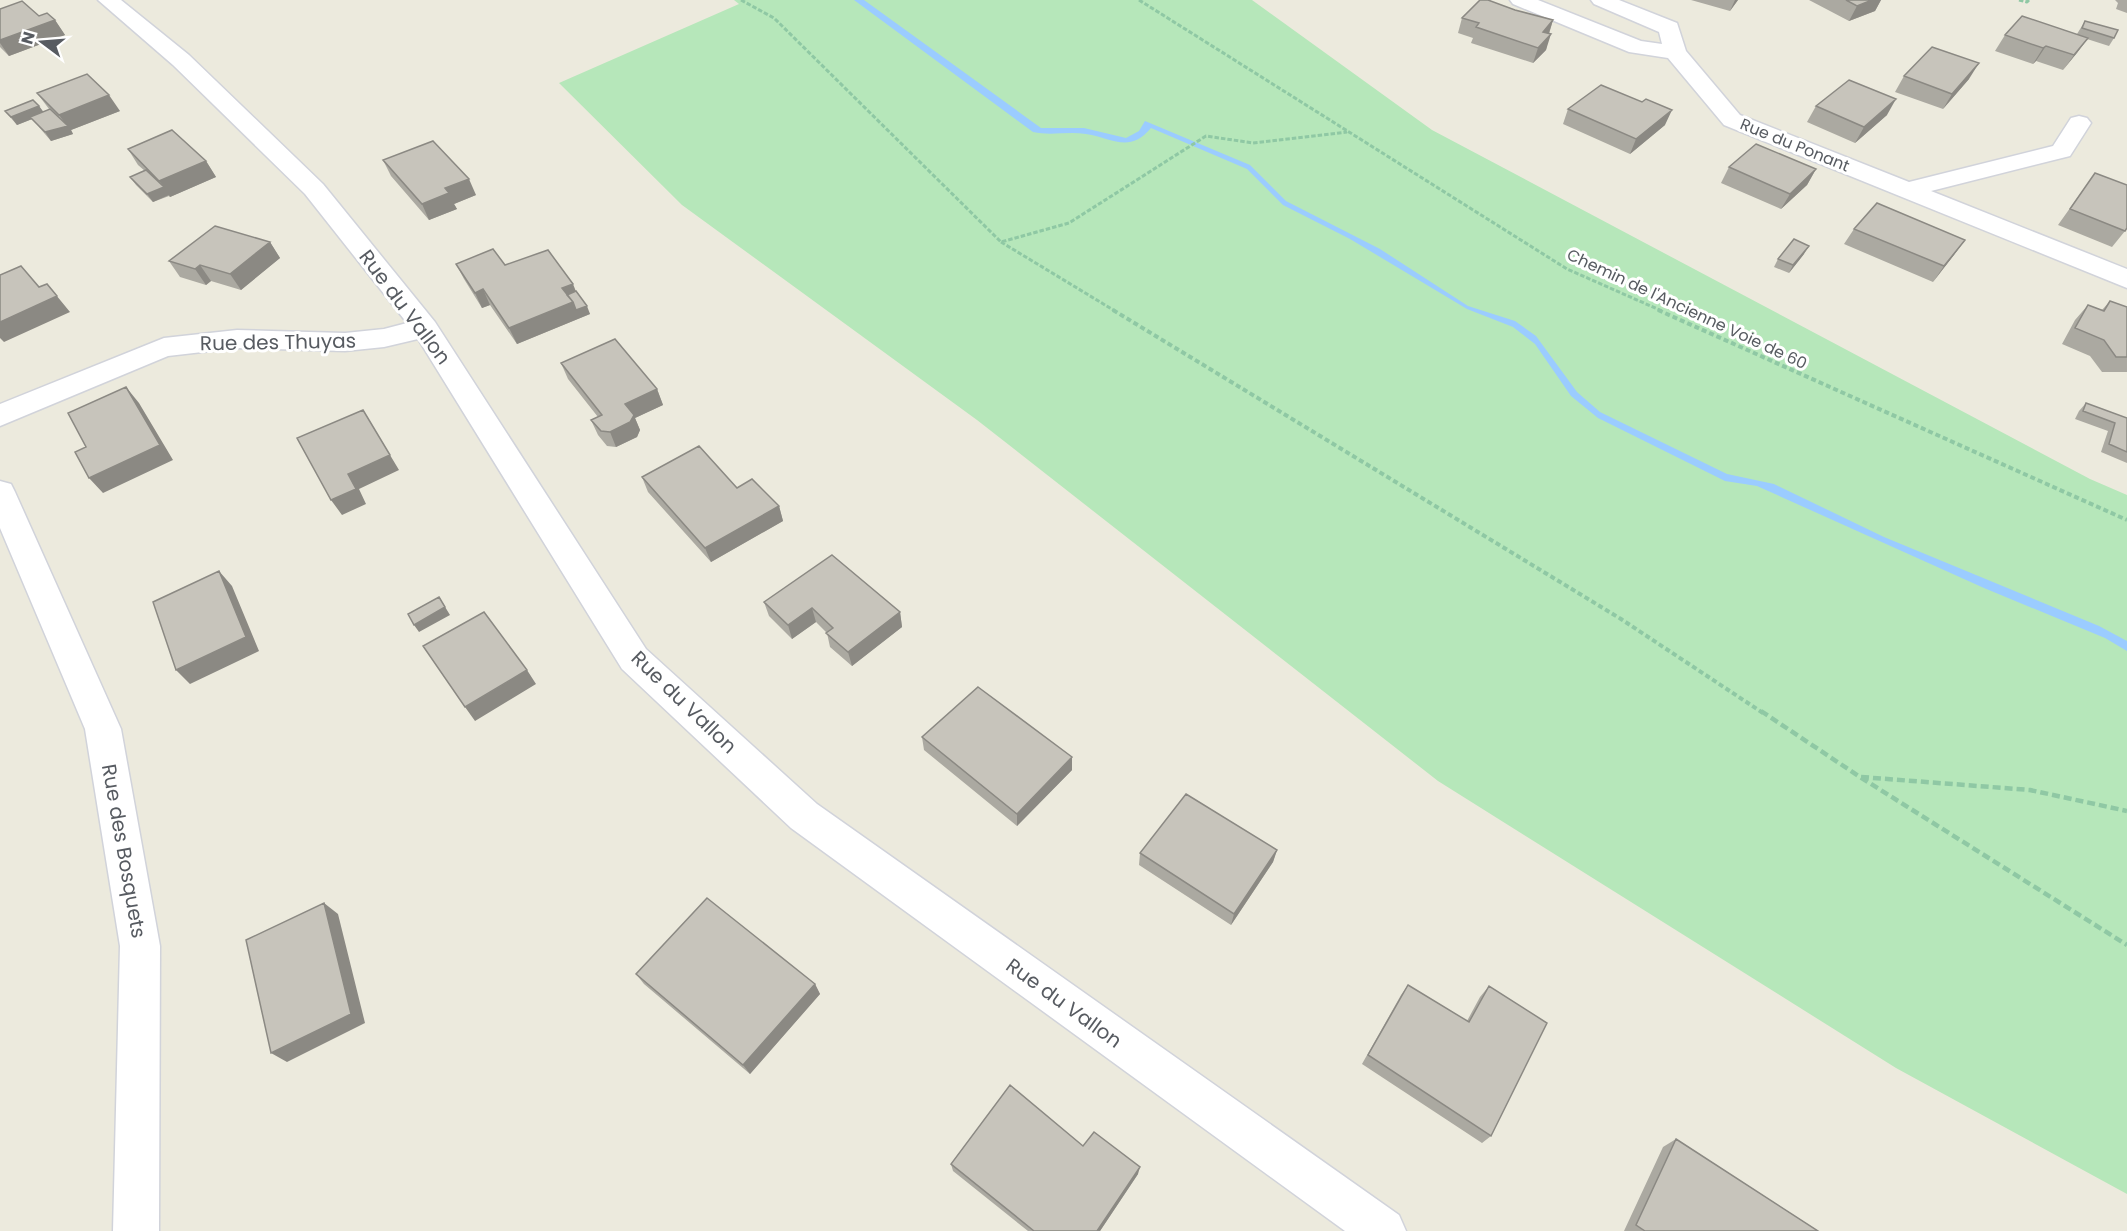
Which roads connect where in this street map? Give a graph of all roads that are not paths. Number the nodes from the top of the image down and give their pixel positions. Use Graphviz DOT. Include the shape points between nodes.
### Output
graph roads {
  1 [pos="108,0"];
  2 [pos="1520,0"];
  3 [pos="1601,0"];
  4 [pos="1675,52"];
  5 [pos="2079,123"];
  6 [pos="1907,190"];
  7 [pos="2127,279"];
  8 [pos="425,328"];
  9 [pos="0,416"];
  10 [pos="0,492"];
  11 [pos="136,1231"];
  12 [pos="1383,1231"];
  1 -- 8 [label="street, Rue du Vallon" via="181,60 314,189"];
  2 -- 4 [label="street" via="1637,47"];
  3 -- 4 [label="street, Rue du Ponant" via="1669,28"];
  4 -- 6 [label="street, Rue du Ponant" via="1732,120"];
  5 -- 6 [label="street" via="2062,151"];
  6 -- 7 [label="street, Rue du Ponant"];
  8 -- 9 [label="street, Rue des Thuyas" via="345,342 237,339 164,347"];
  8 -- 12 [label="street, Rue du Vallon" via="634,659 804,816"];
  10 -- 11 [label="street, Rue des Bosquets" via="103,729 140,946"];
}
